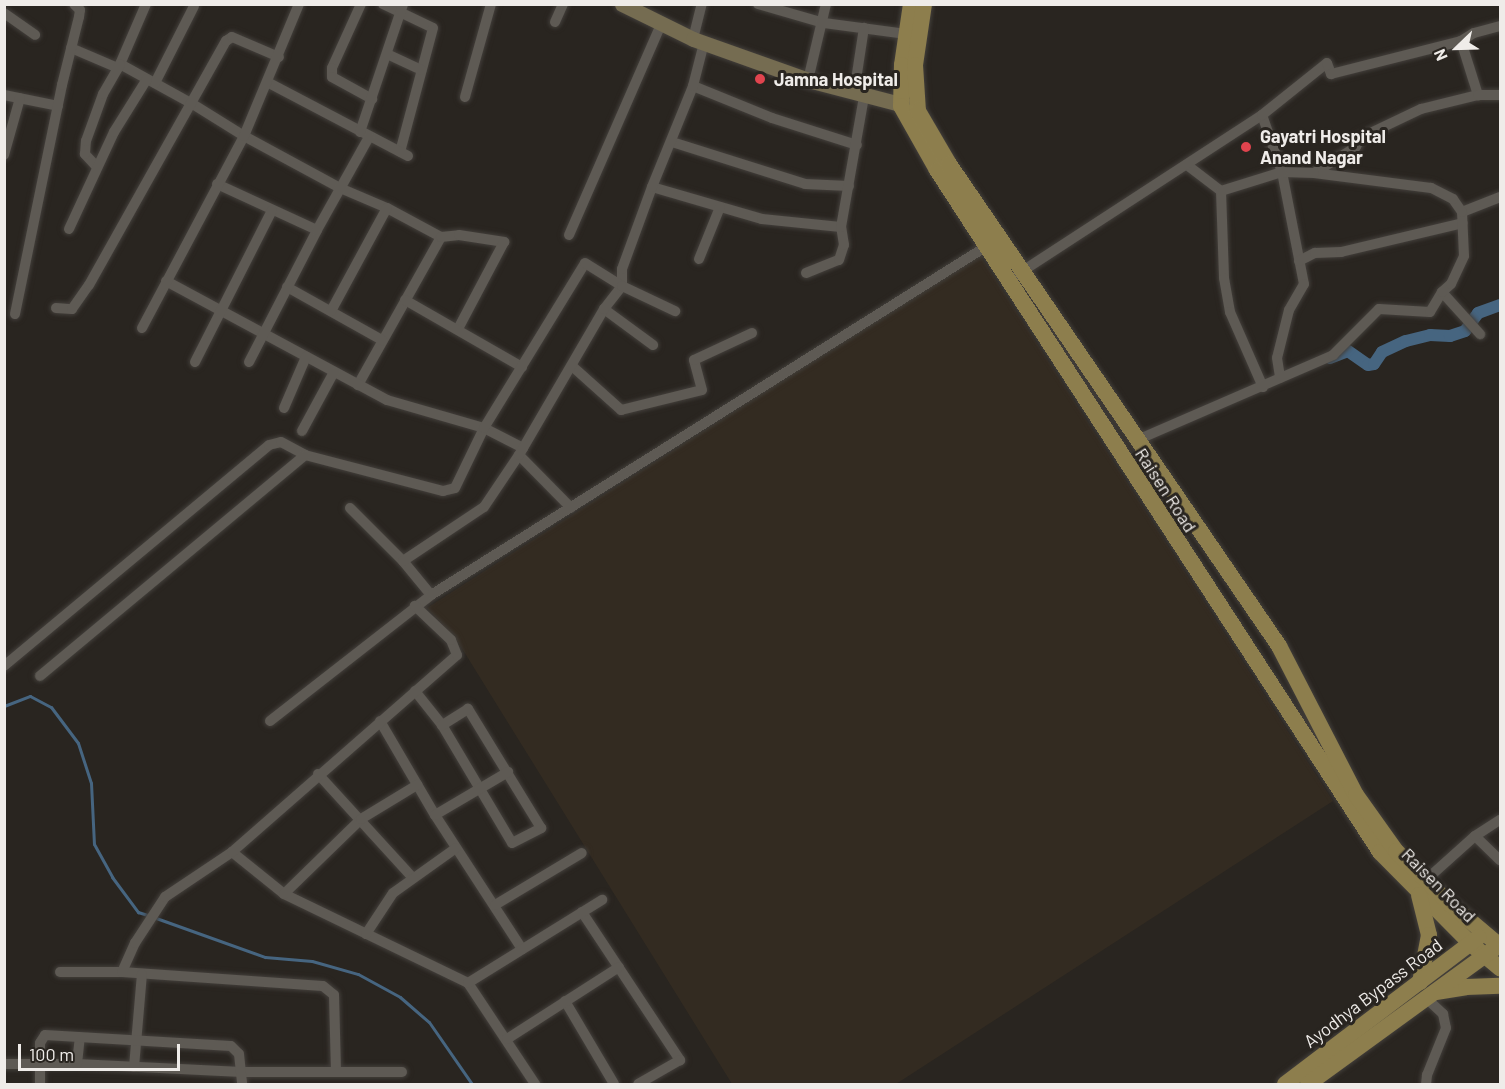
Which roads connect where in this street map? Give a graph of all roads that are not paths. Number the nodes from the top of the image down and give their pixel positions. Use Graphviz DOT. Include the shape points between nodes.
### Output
graph roads {
  1 [pos="74,4"];
  2 [pos="146,4"];
  3 [pos="300,4"];
  4 [pos="361,4"];
  5 [pos="382,4"];
  6 [pos="491,4"];
  7 [pos="563,4"];
  8 [pos="622,4"];
  9 [pos="702,4"];
  10 [pos="758,4"];
  11 [pos="826,4"];
  12 [pos="911,4"];
  13 [pos="924,4"];
  14 [pos="194,6"];
  15 [pos="402,8"];
  16 [pos="6,13"];
  17 [pos="555,22"];
  18 [pos="824,23"];
  19 [pos="661,24"];
  20 [pos="1500,26"];
  21 [pos="864,28"];
  22 [pos="906,34"];
  23 [pos="34,35"];
  24 [pos="1461,40"];
  25 [pos="698,41"];
  26 [pos="71,48"];
  27 [pos="387,54"];
  28 [pos="279,57"];
  29 [pos="119,66"];
  30 [pos="422,70"];
  31 [pos="808,80"];
  32 [pos="151,81"];
  33 [pos="269,83"];
  34 [pos="693,86"];
  35 [pos="859,94"];
  36 [pos="1478,94"];
  37 [pos="4,95"];
  38 [pos="1500,95"];
  39 [pos="20,98"];
  40 [pos="465,98"];
  41 [pos="372,99"];
  42 [pos="191,103"];
  43 [pos="58,106"];
  44 [pos="910,106"];
  45 [pos="1262,115"];
  46 [pos="365,134"];
  47 [pos="244,136"];
  48 [pos="672,142"];
  49 [pos="857,145"];
  50 [pos="4,155"];
  51 [pos="1187,165"];
  52 [pos="97,167"];
  53 [pos="1282,172"];
  54 [pos="1314,173"];
  55 [pos="217,184"];
  56 [pos="849,186"];
  57 [pos="652,187"];
  58 [pos="340,188"];
  59 [pos="1221,191"];
  60 [pos="1500,196"];
  61 [pos="387,207"];
  62 [pos="720,207"];
  63 [pos="272,210"];
  64 [pos="1462,212"];
  65 [pos="1463,223"];
  66 [pos="841,227"];
  67 [pos="69,229"];
  68 [pos="316,230"];
  69 [pos="569,235"];
  70 [pos="441,237"];
  71 [pos="992,243"];
  72 [pos="699,259"];
  73 [pos="1299,261"];
  74 [pos="806,273"];
  75 [pos="1014,276"];
  76 [pos="166,281"];
  77 [pos="622,286"];
  78 [pos="287,287"];
  79 [pos="1442,292"];
  80 [pos="405,300"];
  81 [pos="56,308"];
  82 [pos="604,309"];
  83 [pos="222,310"];
  84 [pos="331,311"];
  85 [pos="675,311"];
  86 [pos="15,314"];
  87 [pos="142,328"];
  88 [pos="458,329"];
  89 [pos="262,333"];
  90 [pos="752,333"];
  91 [pos="1480,334"];
  92 [pos="382,339"];
  93 [pos="653,345"];
  94 [pos="306,357"];
  95 [pos="195,362"];
  96 [pos="249,362"];
  97 [pos="572,366"];
  98 [pos="522,367"];
  99 [pos="334,372"];
  100 [pos="1280,378"];
  101 [pos="358,385"];
  102 [pos="1263,387"];
  103 [pos="284,408"];
  104 [pos="484,428"];
  105 [pos="302,431"];
  106 [pos="1137,440"];
  107 [pos="521,451"];
  108 [pos="305,455"];
  109 [pos="350,508"];
  110 [pos="571,508"];
  111 [pos="403,561"];
  112 [pos="431,596"];
  113 [pos="415,606"];
  114 [pos="1282,652"];
  115 [pos="4,666"];
  116 [pos="1258,667"];
  117 [pos="40,676"];
  118 [pos="415,691"];
  119 [pos="270,721"];
  120 [pos="380,721"];
  121 [pos="442,725"];
  122 [pos="508,772"];
  123 [pos="318,774"];
  124 [pos="417,785"];
  125 [pos="482,789"];
  126 [pos="435,815"];
  127 [pos="361,819"];
  128 [pos="1500,820"];
  129 [pos="1474,836"];
  130 [pos="456,848"];
  131 [pos="232,852"];
  132 [pos="582,853"];
  133 [pos="1500,860"];
  134 [pos="412,878"];
  135 [pos="1423,886"];
  136 [pos="285,894"];
  137 [pos="602,900"];
  138 [pos="495,905"];
  139 [pos="582,912"];
  140 [pos="1484,933"];
  141 [pos="366,934"];
  142 [pos="1471,944"];
  143 [pos="1500,945"];
  144 [pos="522,949"];
  145 [pos="1485,956"];
  146 [pos="618,967"];
  147 [pos="1500,968"];
  148 [pos="60,972"];
  149 [pos="122,972"];
  150 [pos="142,974"];
  151 [pos="468,983"];
  152 [pos="1500,986"];
  153 [pos="1425,991"];
  154 [pos="565,1001"];
  155 [pos="80,1037"];
  156 [pos="507,1039"];
  157 [pos="137,1041"];
  158 [pos="4,1064"];
  159 [pos="40,1064"];
  160 [pos="77,1064"];
  161 [pos="134,1067"];
  162 [pos="242,1072"];
  163 [pos="273,1072"];
  164 [pos="336,1072"];
  165 [pos="402,1072"];
  166 [pos="40,1084"];
  167 [pos="242,1084"];
  168 [pos="277,1084"];
  169 [pos="535,1084"];
  170 [pos="614,1084"];
  171 [pos="638,1084"];
  172 [pos="1285,1084"];
  173 [pos="1308,1084"];
  174 [pos="1426,1084"];
  1 -- 26 [label="street" via="80,10"];
  2 -- 29 [label="street"];
  3 -- 28 [label="street"];
  4 -- 41 [label="street" via="332,68 332,77"];
  5 -- 15 [label="street"];
  6 -- 40 [label="street"];
  7 -- 17 [label="street"];
  8 -- 19 [label="street"];
  9 -- 25 [label="street"];
  10 -- 18 [label="street"];
  11 -- 18 [label="street"];
  12 -- 22 [label="main road, Raisen Road"];
  13 -- 44 [label="main road, Raisen Road"];
  14 -- 32 [label="street"];
  15 -- 27 [label="street"];
  15 -- 30 [label="street" via="433,28"];
  16 -- 23 [label="street"];
  18 -- 21 [label="street"];
  18 -- 31 [label="street"];
  19 -- 25 [label="street"];
  19 -- 69 [label="street"];
  20 -- 24 [label="street"];
  21 -- 22 [label="street"];
  21 -- 35 [label="street"];
  22 -- 44 [label="main road, Raisen Road" via="902,65"];
  24 -- 36 [label="street"];
  24 -- 45 [label="street" via="1331,74 1327,63"];
  25 -- 31 [label="street"];
  25 -- 34 [label="street"];
  26 -- 29 [label="street"];
  26 -- 43 [label="street"];
  27 -- 30 [label="street"];
  27 -- 41 [label="street"];
  28 -- 33 [label="street"];
  28 -- 42 [label="street" via="232,37"];
  29 -- 32 [label="street"];
  29 -- 52 [label="street" via="103,94 86,141 85,154"];
  30 -- 46 [label="street" via="411,103 404,154"];
  31 -- 35 [label="street"];
  32 -- 42 [label="street"];
  32 -- 52 [label="street" via="114,132"];
  33 -- 46 [label="street"];
  33 -- 47 [label="street"];
  34 -- 48 [label="street"];
  34 -- 49 [label="street" via="772,118"];
  35 -- 44 [label="street"];
  35 -- 49 [label="street"];
  36 -- 38 [label="street"];
  36 -- 54 [label="street" via="1421,109 1360,138 1356,147"];
  37 -- 39 [label="street"];
  39 -- 43 [label="street"];
  39 -- 50 [label="street"];
  41 -- 46 [label="street"];
  42 -- 47 [label="street"];
  42 -- 81 [label="street" via="89,285 72,309"];
  43 -- 86 [label="street"];
  44 -- 71 [label="main road, Raisen Road" via="949,164"];
  45 -- 51 [label="street"];
  45 -- 53 [label="street"];
  46 -- 58 [label="street"];
  47 -- 55 [label="street"];
  47 -- 58 [label="street"];
  48 -- 56 [label="street" via="805,184"];
  48 -- 57 [label="street"];
  49 -- 56 [label="street"];
  51 -- 59 [label="street"];
  51 -- 75 [label="street"];
  52 -- 67 [label="street"];
  53 -- 54 [label="street"];
  53 -- 59 [label="street"];
  53 -- 73 [label="street"];
  54 -- 64 [label="street" via="1431,188 1452,199"];
  55 -- 63 [label="street"];
  55 -- 76 [label="street"];
  56 -- 66 [label="street"];
  57 -- 62 [label="street"];
  57 -- 77 [label="street" via="622,269"];
  58 -- 61 [label="street"];
  58 -- 68 [label="street"];
  59 -- 102 [label="street" via="1224,278 1230,312"];
  60 -- 64 [label="street"];
  61 -- 70 [label="street"];
  61 -- 84 [label="street"];
  62 -- 66 [label="street" via="762,219"];
  62 -- 72 [label="street"];
  63 -- 68 [label="street"];
  63 -- 83 [label="street"];
  64 -- 65 [label="street"];
  65 -- 73 [label="street" via="1341,252 1315,253"];
  65 -- 79 [label="street" via="1464,256 1451,284"];
  66 -- 74 [label="street" via="844,245 839,260"];
  68 -- 78 [label="street"];
  70 -- 80 [label="street"];
  70 -- 88 [label="street" via="459,235 504,242"];
  71 -- 75 [label="main road, Raisen Road"];
  71 -- 110 [label="street"];
  73 -- 100 [label="street" via="1304,284 1289,310 1276,358"];
  75 -- 106 [label="main road, Raisen Road"];
  75 -- 116 [label="main road, Raisen Road"];
  76 -- 83 [label="street"];
  76 -- 87 [label="street"];
  77 -- 82 [label="street"];
  77 -- 85 [label="street"];
  77 -- 98 [label="street" via="585,263"];
  78 -- 84 [label="street"];
  78 -- 89 [label="street"];
  79 -- 91 [label="street"];
  79 -- 100 [label="street" via="1430,312 1378,309 1333,355"];
  80 -- 88 [label="street"];
  80 -- 92 [label="street"];
  82 -- 93 [label="street"];
  82 -- 97 [label="street"];
  83 -- 89 [label="street"];
  83 -- 95 [label="street"];
  84 -- 92 [label="street"];
  88 -- 98 [label="street"];
  89 -- 94 [label="street"];
  89 -- 96 [label="street"];
  90 -- 97 [label="street" via="694,360 702,390 621,410"];
  92 -- 101 [label="street"];
  94 -- 99 [label="street"];
  94 -- 103 [label="street"];
  97 -- 107 [label="street"];
  98 -- 104 [label="street"];
  99 -- 101 [label="street"];
  99 -- 105 [label="street"];
  100 -- 102 [label="street"];
  101 -- 104 [label="street" via="387,400"];
  102 -- 106 [label="street"];
  104 -- 107 [label="street"];
  104 -- 108 [label="street" via="455,488 443,491"];
  106 -- 114 [label="main road, Raisen Road"];
  107 -- 110 [label="street"];
  107 -- 111 [label="street" via="484,507"];
  108 -- 115 [label="street" via="281,442 269,445"];
  108 -- 117 [label="street"];
  109 -- 111 [label="street"];
  110 -- 112 [label="street"];
  111 -- 112 [label="street"];
  112 -- 113 [label="street"];
  113 -- 118 [label="street" via="451,640 457,655"];
  113 -- 119 [label="street"];
  114 -- 116 [label="main road"];
  114 -- 135 [label="main road, Raisen Road" via="1356,795"];
  116 -- 135 [label="main road, Raisen Road" via="1380,852"];
  118 -- 120 [label="street"];
  118 -- 121 [label="street"];
  120 -- 123 [label="street"];
  120 -- 124 [label="street"];
  121 -- 122 [label="street" via="468,709"];
  121 -- 125 [label="street"];
  122 -- 125 [label="street"];
  122 -- 125 [label="street" via="541,828 512,843"];
  123 -- 127 [label="street"];
  123 -- 131 [label="street"];
  124 -- 126 [label="street"];
  124 -- 127 [label="street"];
  125 -- 126 [label="street"];
  126 -- 130 [label="street"];
  127 -- 134 [label="street"];
  127 -- 136 [label="street"];
  128 -- 129 [label="street"];
  129 -- 133 [label="street"];
  129 -- 135 [label="street"];
  130 -- 134 [label="street"];
  130 -- 138 [label="street"];
  131 -- 136 [label="street"];
  131 -- 149 [label="street" via="165,897"];
  132 -- 138 [label="street"];
  134 -- 141 [label="street" via="393,893"];
  135 -- 140 [label="main road, Raisen Road"];
  135 -- 142 [label="main road, Raisen Road"];
  135 -- 153 [label="main road" via="1429,935"];
  136 -- 141 [label="street"];
  137 -- 139 [label="street"];
  138 -- 144 [label="street"];
  139 -- 144 [label="street"];
  139 -- 146 [label="street"];
  140 -- 142 [label="main road, Ayodhya Bypass Road"];
  140 -- 143 [label="main road, Raisen Road"];
  141 -- 151 [label="street"];
  142 -- 145 [label="main road, Raisen Road"];
  142 -- 153 [label="main road, Ayodhya Bypass Road"];
  143 -- 145 [label="main road, Ayodhya Bypass Road"];
  144 -- 151 [label="street"];
  145 -- 147 [label="main road, Raisen Road"];
  145 -- 153 [label="main road, Ayodhya Bypass Road"];
  146 -- 154 [label="street"];
  146 -- 171 [label="street" via="680,1060"];
  148 -- 149 [label="street"];
  149 -- 150 [label="street"];
  150 -- 157 [label="street"];
  150 -- 164 [label="street" via="272,981 330,989 335,1004"];
  151 -- 156 [label="street"];
  152 -- 153 [label="main road"];
  153 -- 172 [label="main road, Ayodhya Bypass Road"];
  153 -- 173 [label="main road, Ayodhya Bypass Road"];
  153 -- 174 [label="street" via="1443,1014 1446,1028"];
  154 -- 156 [label="street"];
  154 -- 170 [label="street"];
  155 -- 157 [label="street"];
  155 -- 159 [label="street" via="45,1035 40,1043"];
  155 -- 160 [label="street"];
  156 -- 169 [label="street"];
  157 -- 161 [label="street"];
  157 -- 162 [label="street" via="231,1046 238,1054"];
  158 -- 159 [label="street"];
  159 -- 160 [label="street"];
  159 -- 166 [label="street"];
  160 -- 161 [label="street"];
  161 -- 162 [label="street"];
  162 -- 163 [label="street"];
  162 -- 167 [label="street"];
  163 -- 164 [label="street"];
  163 -- 168 [label="street"];
  164 -- 165 [label="street"];
}
